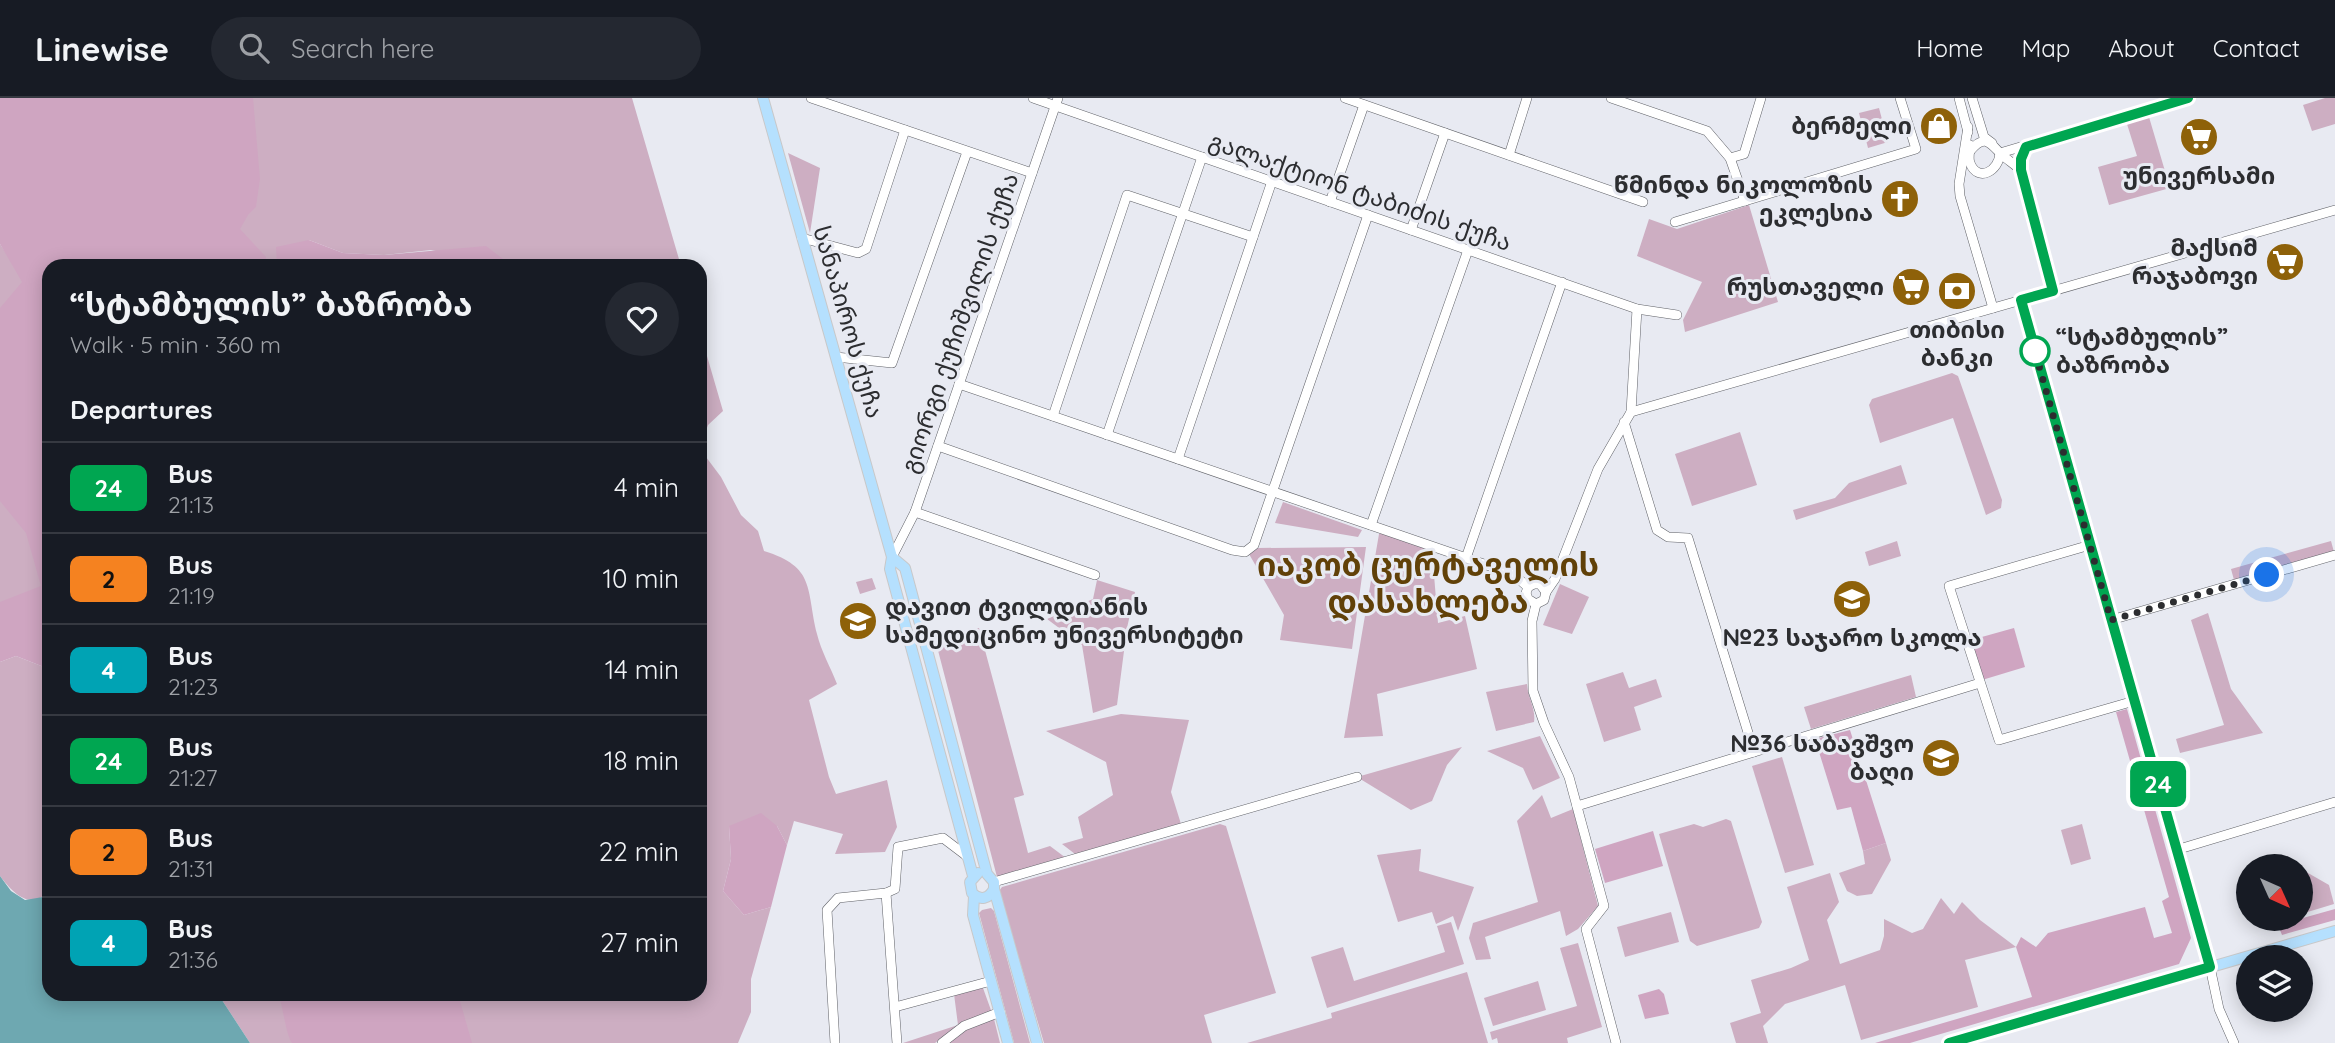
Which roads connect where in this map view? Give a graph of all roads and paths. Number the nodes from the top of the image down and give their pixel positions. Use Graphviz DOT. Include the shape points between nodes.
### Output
graph roads {
  1 [pos="762,98"];
  2 [pos="811,98"];
  3 [pos="1033,98"];
  4 [pos="1345,98"];
  5 [pos="1527,98"];
  6 [pos="1611,98"];
  7 [pos="1761,98"];
  8 [pos="1900,98"];
  9 [pos="1959,98"];
  10 [pos="1972,98"];
  11 [pos="2188,98"];
  12 [pos="1057,102"];
  13 [pos="1364,105"];
  14 [pos="1968,127"];
  15 [pos="905,130"];
  16 [pos="1445,133"];
  17 [pos="2033,143"];
  18 [pos="1997,149"];
  19 [pos="1970,151"];
  20 [pos="967,152"];
  21 [pos="1508,155"];
  22 [pos="1202,157"];
  23 [pos="1730,158"];
  24 [pos="1974,169"];
  25 [pos="2021,170"];
  26 [pos="1032,173"];
  27 [pos="1272,181"];
  28 [pos="1959,184"];
  29 [pos="1745,201"];
  30 [pos="1330,202"];
  31 [pos="1643,202"];
  32 [pos="2335,210"];
  33 [pos="1183,214"];
  34 [pos="1368,215"];
  35 [pos="1675,222"];
  36 [pos="1411,230"];
  37 [pos="1254,237"];
  38 [pos="802,238"];
  39 [pos="1468,250"];
  40 [pos="1562,282"];
  41 [pos="2053,291"];
  42 [pos="2021,300"];
  43 [pos="1993,308"];
  44 [pos="1637,309"];
  45 [pos="1677,315"];
  46 [pos="836,357"];
  47 [pos="959,384"];
  48 [pos="1631,412"];
  49 [pos="1053,416"];
  50 [pos="1624,422"];
  51 [pos="1107,435"];
  52 [pos="938,446"];
  53 [pos="1178,459"];
  54 [pos="1273,492"];
  55 [pos="915,512"];
  56 [pos="1371,526"];
  57 [pos="2090,545"];
  58 [pos="2335,555"];
  59 [pos="892,557"];
  60 [pos="1466,558"];
  61 [pos="1095,575"];
  62 [pos="1528,587"];
  63 [pos="1546,592"];
  64 [pos="1536,604"];
  65 [pos="2111,620"];
  66 [pos="1980,683"];
  67 [pos="2134,701"];
  68 [pos="1754,752"];
  69 [pos="1357,777"];
  70 [pos="2335,802"];
  71 [pos="1577,806"];
  72 [pos="2176,850"];
  73 [pos="968,857"];
  74 [pos="973,876"];
  75 [pos="992,882"];
  76 [pos="886,893"];
  77 [pos="974,896"];
  78 [pos="2335,931"];
  79 [pos="2210,967"];
  80 [pos="991,981"];
  81 [pos="895,1007"];
  82 [pos="1000,1012"];
  83 [pos="835,1043"];
  84 [pos="897,1043"];
  85 [pos="942,1043"];
  86 [pos="1008,1043"];
  87 [pos="1037,1043"];
  88 [pos="1616,1043"];
  89 [pos="1949,1043"];
  90 [pos="2234,1043"];
  1 -- 38 [label="main road, სანაპიროს ქუჩა"];
  2 -- 15 [label="street"];
  3 -- 12 [label="street, გალაქტიონ ტაბიძის ქუჩა"];
  4 -- 13 [label="street"];
  5 -- 21 [label="street"];
  6 -- 23 [label="street" via="1707,131"];
  7 -- 23 [label="street" via="1744,154"];
  8 -- 29 [label="street" via="1916,149"];
  9 -- 14 [label="street"];
  10 -- 18 [label="street" via="1984,136"];
  11 -- 17 [label="street"];
  12 -- 22 [label="street, გალაქტიონ ტაბიძის ქუჩა"];
  12 -- 26 [label="street, გიორგი ქუჩიშვილის ქუჩა"];
  13 -- 16 [label="street"];
  13 -- 30 [label="street"];
  14 -- 19 [label="street"];
  14 -- 28 [label="street"];
  15 -- 20 [label="street"];
  15 -- 38 [label="street" via="866,249 858,253"];
  16 -- 21 [label="street"];
  16 -- 36 [label="street"];
  17 -- 18 [label="street"];
  17 -- 25 [label="street" via="2026,147"];
  18 -- 19 [label="street" via="1985,141"];
  18 -- 24 [label="street" via="1999,163 1993,170 1983,173"];
  18 -- 25 [label="street"];
  19 -- 24 [label="street"];
  20 -- 26 [label="street"];
  20 -- 46 [label="street" via="892,363"];
  21 -- 31 [label="street"];
  22 -- 27 [label="street, გალაქტიონ ტაბიძის ქუჩა"];
  22 -- 33 [label="street"];
  23 -- 29 [label="street"];
  24 -- 28 [label="street"];
  25 -- 41 [label="street"];
  26 -- 47 [label="street, გიორგი ქუჩიშვილის ქუჩა"];
  27 -- 30 [label="street, გალაქტიონ ტაბიძის ქუჩა"];
  27 -- 37 [label="street"];
  28 -- 43 [label="street"];
  29 -- 35 [label="street"];
  30 -- 34 [label="street, გალაქტიონ ტაბიძის ქუჩა"];
  32 -- 41 [label="street"];
  33 -- 37 [label="street"];
  33 -- 49 [label="street" via="1127,195"];
  33 -- 51 [label="street"];
  34 -- 36 [label="street, გალაქტიონ ტაბიძის ქუჩა"];
  34 -- 54 [label="street"];
  36 -- 39 [label="street, გალაქტიონ ტაბიძის ქუჩა"];
  37 -- 53 [label="street"];
  38 -- 46 [label="main road, სანაპიროს ქუჩა"];
  39 -- 40 [label="street, გალაქტიონ ტაბიძის ქუჩა"];
  39 -- 56 [label="street"];
  40 -- 44 [label="street, გალაქტიონ ტაბიძის ქუჩა"];
  40 -- 60 [label="street"];
  41 -- 42 [label="street"];
  42 -- 43 [label="street"];
  42 -- 57 [label="street"];
  43 -- 48 [label="street"];
  44 -- 45 [label="street, გალაქტიონ ტაბიძის ქუჩა"];
  44 -- 48 [label="street"];
  46 -- 59 [label="main road, სანაპიროს ქუჩა"];
  47 -- 49 [label="street"];
  47 -- 52 [label="street, გიორგი ქუჩიშვილის ქუჩა"];
  48 -- 50 [label="street"];
  49 -- 51 [label="street"];
  50 -- 63 [label="street" via="1598,469"];
  50 -- 68 [label="street" via="1657,530 1668,537 1688,538"];
  51 -- 53 [label="street"];
  52 -- 54 [label="street" via="1245,552 1254,545"];
  52 -- 55 [label="street, გიორგი ქუჩიშვილის ქუჩა"];
  53 -- 54 [label="street"];
  54 -- 56 [label="street"];
  55 -- 59 [label="street, გიორგი ქუჩიშვილის ქუჩა"];
  55 -- 61 [label="street"];
  56 -- 60 [label="street"];
  57 -- 65 [label="street"];
  57 -- 66 [label="street" via="1949,586"];
  58 -- 65 [label="street"];
  59 -- 73 [label="main road, სანაპიროს ქუჩა" via="890,569"];
  59 -- 75 [label="main road, სანაპიროს ქუჩა" via="905,568"];
  60 -- 62 [label="street" via="1513,574"];
  62 -- 63 [label="street" via="1540,584"];
  62 -- 64 [label="street" via="1527,596"];
  63 -- 64 [label="street" via="1544,600"];
  64 -- 71 [label="street" via="1533,691"];
  65 -- 67 [label="street"];
  66 -- 67 [label="street" via="1999,740"];
  66 -- 68 [label="street"];
  67 -- 72 [label="street"];
  68 -- 71 [label="street"];
  69 -- 75 [label="street"];
  70 -- 72 [label="street"];
  71 -- 88 [label="street" via="1604,905 1586,929"];
  72 -- 79 [label="street"];
  73 -- 74 [label="main road, სანაპიროს ქუჩა"];
  73 -- 76 [label="street" via="943,838 898,847 895,889"];
  74 -- 75 [label="main road" via="982,873"];
  74 -- 77 [label="main road" via="969,886"];
  75 -- 77 [label="main road" via="990,895"];
  75 -- 87 [label="main road, სანაპიროს ქუჩა"];
  76 -- 81 [label="street"];
  76 -- 83 [label="street" via="838,898 827,910"];
  77 -- 80 [label="main road" via="973,915"];
  78 -- 79 [label="main road"];
  79 -- 89 [label="main road"];
  79 -- 90 [label="street" via="2219,1009"];
  80 -- 81 [label="street"];
  80 -- 82 [label="main road"];
  81 -- 84 [label="street"];
  82 -- 85 [label="street" via="964,1026"];
  82 -- 86 [label="main road"];
}
